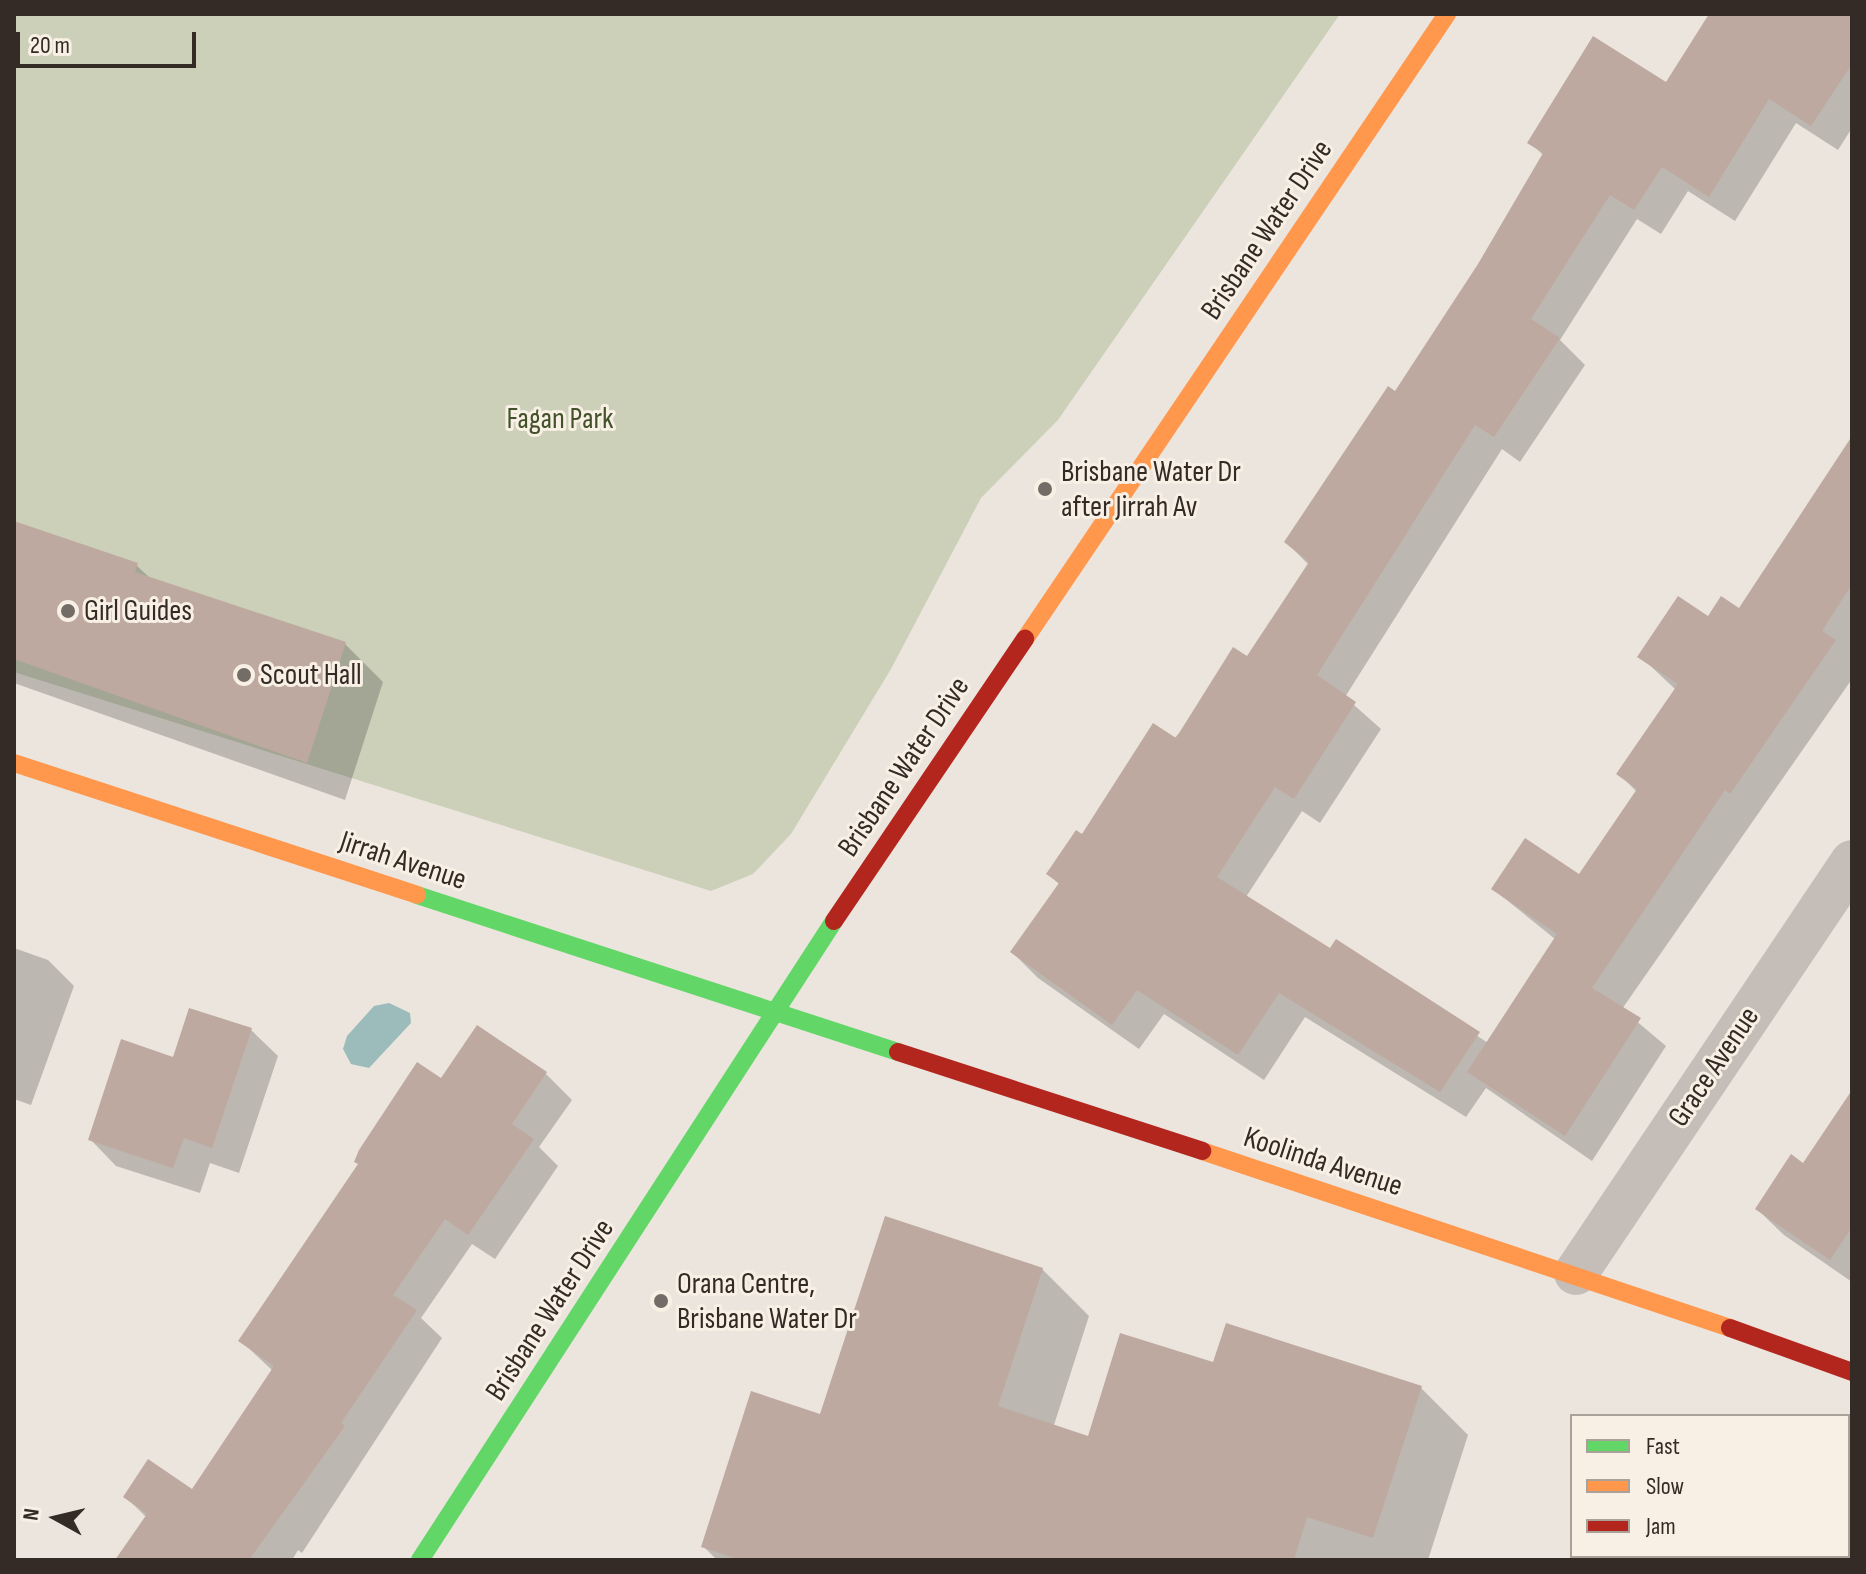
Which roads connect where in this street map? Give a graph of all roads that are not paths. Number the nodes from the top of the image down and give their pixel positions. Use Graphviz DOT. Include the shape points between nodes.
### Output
graph roads {
  1 [pos="1447,14"];
  2 [pos="14,763"];
  3 [pos="1852,862"];
  4 [pos="775,1011"];
  5 [pos="1576,1273"];
  6 [pos="1852,1372"];
  7 [pos="420,1560"];
  1 -- 4 [label="street, Brisbane Water Drive"];
  2 -- 4 [label="street, Jirrah Avenue"];
  3 -- 5 [label="street, Grace Avenue"];
  4 -- 5 [label="street, Koolinda Avenue"];
  4 -- 7 [label="street, Brisbane Water Drive"];
  5 -- 6 [label="street, Koolinda Avenue"];
}
